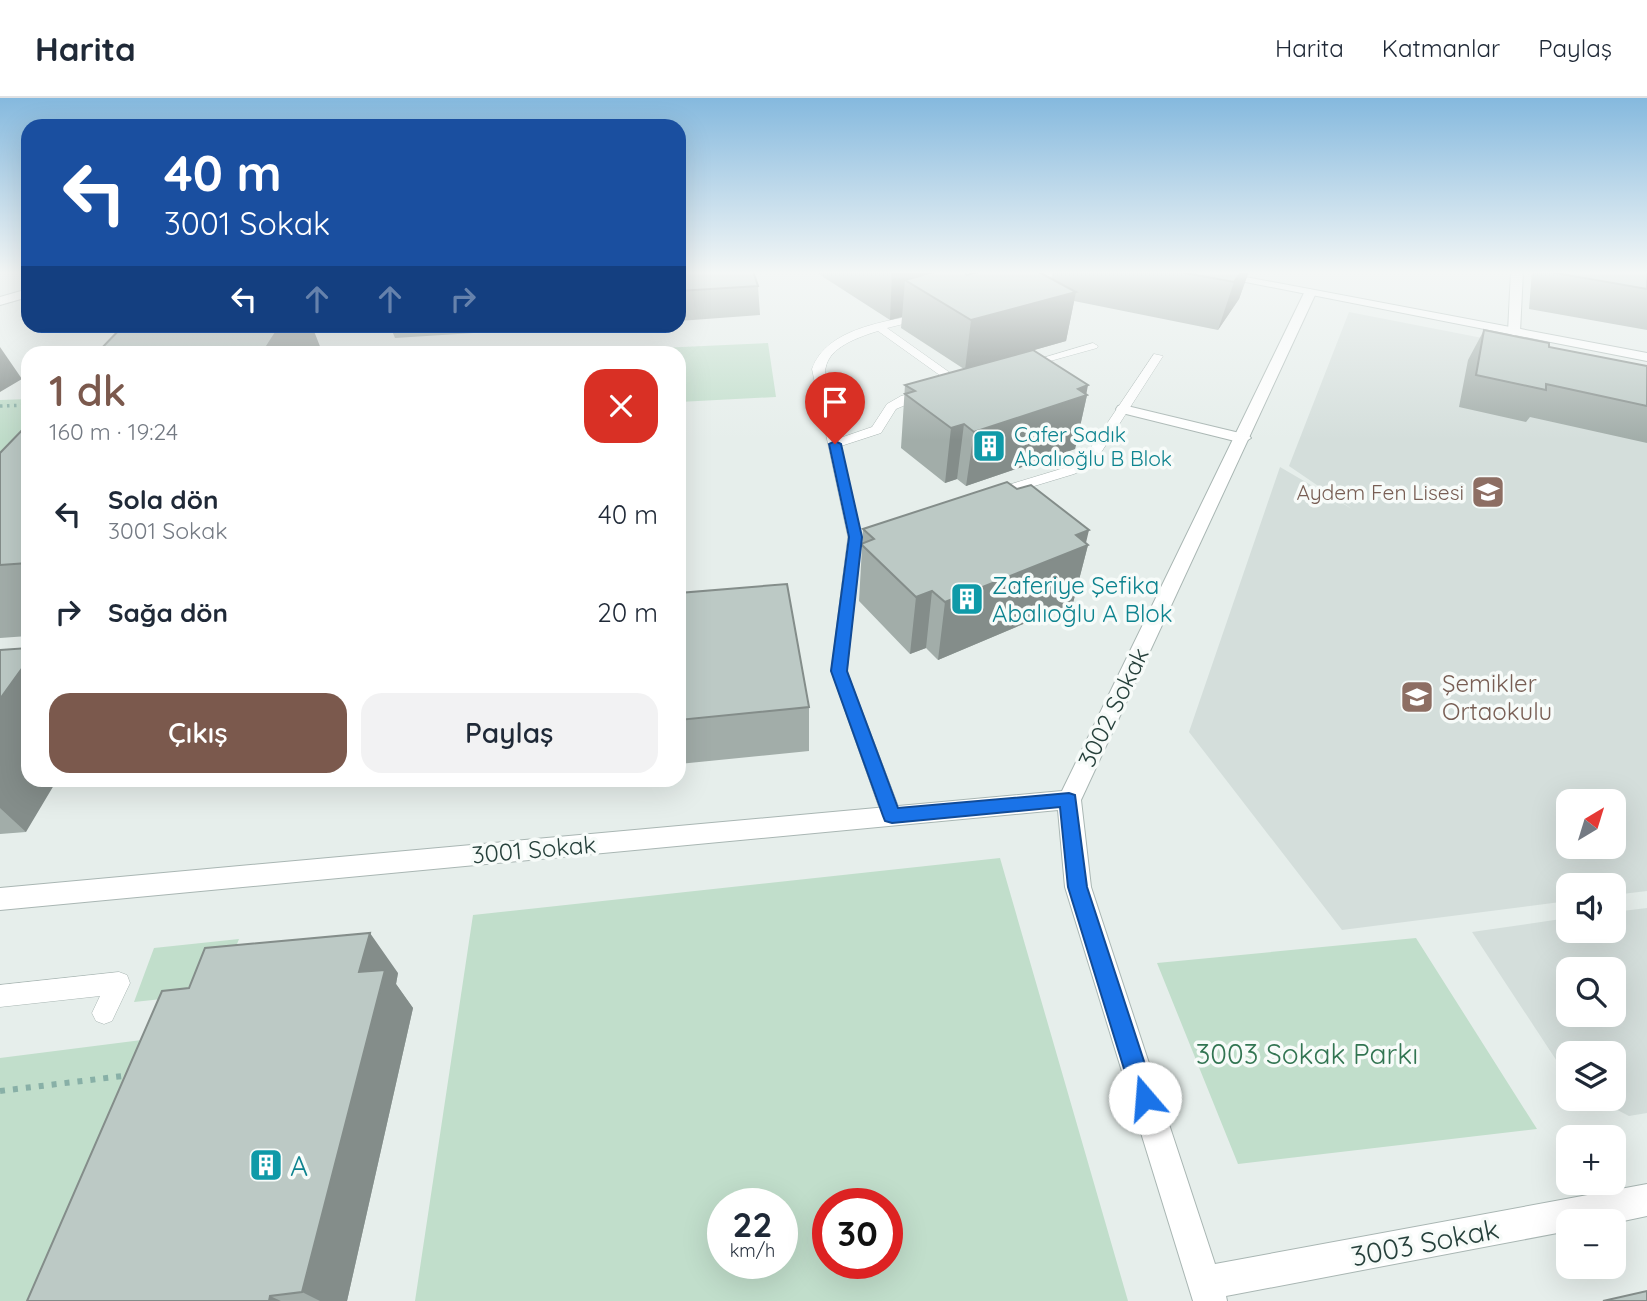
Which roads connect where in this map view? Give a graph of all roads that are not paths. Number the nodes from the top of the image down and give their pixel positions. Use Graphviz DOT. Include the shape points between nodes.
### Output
graph roads {
  1 [pos="883,327"];
  2 [pos="1294,327"];
  3 [pos="1489,327"];
  4 [pos="1514,327"];
  5 [pos="880,328"];
  6 [pos="1514,332"];
  7 [pos="1093,346"];
  8 [pos="1158,356"];
  9 [pos="1647,357"];
  10 [pos="1013,369"];
  11 [pos="973,380"];
  12 [pos="959,384"];
  13 [pos="1123,409"];
  14 [pos="1243,438"];
  15 [pos="835,444"];
  16 [pos="976,500"];
  17 [pos="1069,800"];
  18 [pos="892,816"];
  19 [pos="0,899"];
  20 [pos="0,996"];
  21 [pos="104,1013"];
  22 [pos="1647,1200"];
  23 [pos="1207,1292"];
  1 -- 5 [label="lane"];
  2 -- 14 [label="street, 3002 Sokak"];
  3 -- 6 [label="street"];
  4 -- 6 [label="street"];
  5 -- 12 [label="lane"];
  5 -- 15 [label="lane" via="837,344 824,354 818,369"];
  6 -- 9 [label="street"];
  7 -- 10 [label="lane"];
  8 -- 13 [label="lane"];
  11 -- 12 [label="lane"];
  12 -- 15 [label="lane" via="905,399 891,407 877,430"];
  13 -- 14 [label="street"];
  13 -- 16 [label="lane" via="1088,462"];
  14 -- 17 [label="street, 3002 Sokak"];
  15 -- 18 [label="lane" via="862,535 839,671"];
  17 -- 18 [label="street, 3001 Sokak"];
  17 -- 23 [label="street" via="1078,887"];
  18 -- 19 [label="street, 3001 Sokak"];
  20 -- 21 [label="lane" via="119,983"];
  22 -- 23 [label="street, 3003 Sokak"];
}
